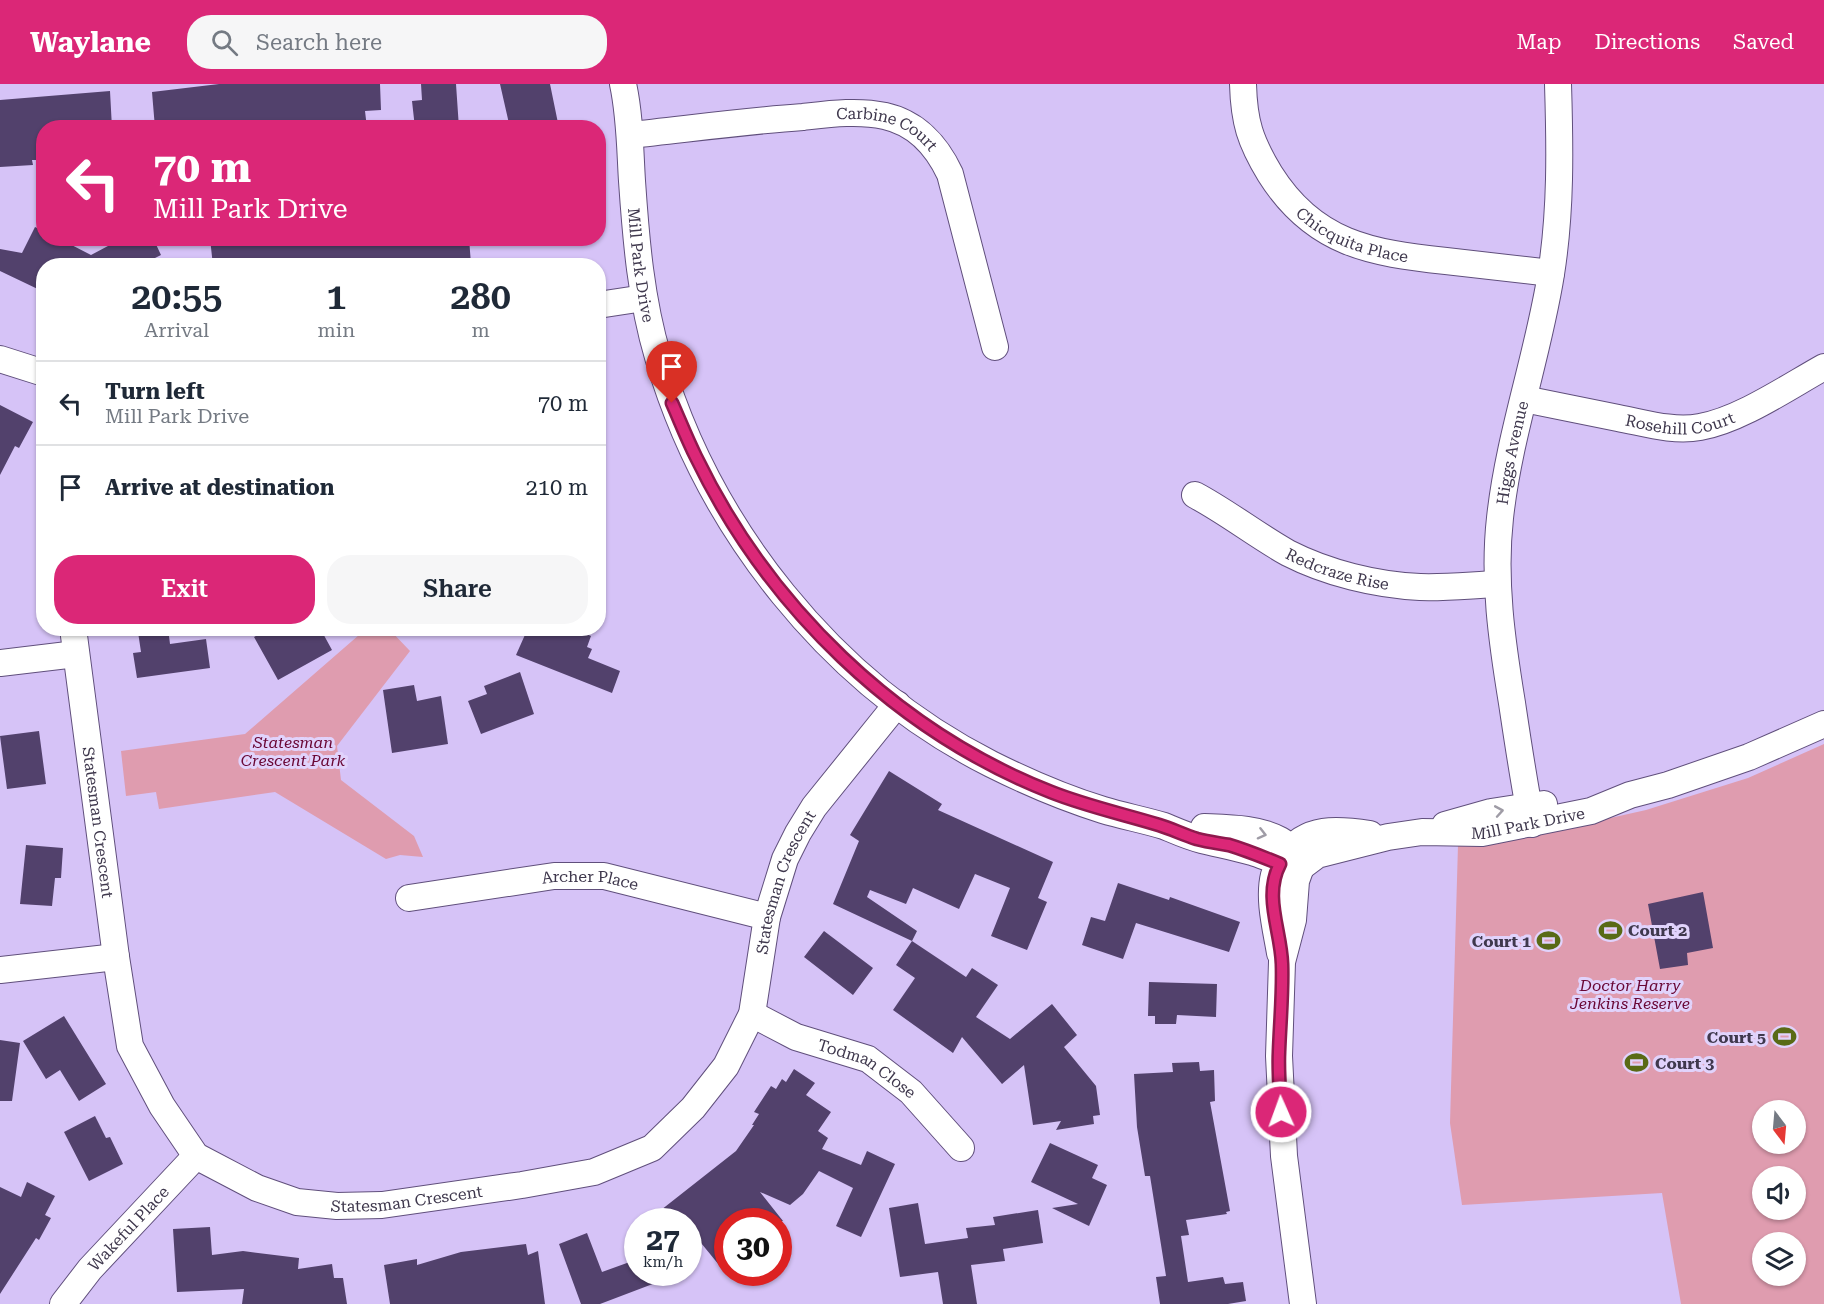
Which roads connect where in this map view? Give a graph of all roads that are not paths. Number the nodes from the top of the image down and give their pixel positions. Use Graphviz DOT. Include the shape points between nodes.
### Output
graph roads {
  1 [pos="1243,84"];
  2 [pos="1558,84"];
  3 [pos="625,88"];
  4 [pos="630,135"];
  5 [pos="1551,273"];
  6 [pos="644,298"];
  7 [pos="606,304"];
  8 [pos="995,347"];
  9 [pos="0,359"];
  10 [pos="1824,367"];
  11 [pos="36,370"];
  12 [pos="1524,399"];
  13 [pos="1195,495"];
  14 [pos="1497,584"];
  15 [pos="74,636"];
  16 [pos="76,654"];
  17 [pos="0,663"];
  18 [pos="897,704"];
  19 [pos="1824,724"];
  20 [pos="1530,815"];
  21 [pos="1290,860"];
  22 [pos="409,898"];
  23 [pos="767,917"];
  24 [pos="116,957"];
  25 [pos="0,970"];
  26 [pos="752,1014"];
  27 [pos="961,1148"];
  28 [pos="196,1156"];
  29 [pos="1304,1298"];
  30 [pos="63,1304"];
  1 -- 5 [label="street, Chicquita Place" via="1244,111 1255,147 1280,189 1321,228 1370,250 1400,256"];
  2 -- 5 [label="street, Higgs Avenue" via="1558,203"];
  3 -- 4 [label="street, Mill Park Drive"];
  4 -- 6 [label="street, Mill Park Drive"];
  4 -- 8 [label="street, Carbine Court" via="859,113 905,123 940,154 950,174"];
  5 -- 12 [label="street, Higgs Avenue"];
  6 -- 7 [label="street"];
  6 -- 18 [label="street, Mill Park Drive" via="672,403 695,457 723,507 753,555 803,618"];
  9 -- 11 [label="street"];
  10 -- 12 [label="street, Rosehill Court" via="1740,413 1700,427 1654,426"];
  12 -- 14 [label="street, Higgs Avenue" via="1500,518"];
  13 -- 14 [label="street, Redcraze Rise" via="1290,553 1317,565 1413,586"];
  14 -- 20 [label="street, Higgs Avenue"];
  15 -- 16 [label="street, Statesman Crescent"];
  16 -- 17 [label="street"];
  16 -- 24 [label="street, Statesman Crescent"];
  18 -- 21 [label="street, Mill Park Drive" via="941,736 990,764 1050,791 1162,826 1266,834 1282,841"];
  18 -- 23 [label="street, Statesman Crescent" via="814,807 798,833 785,859"];
  19 -- 20 [label="street, Mill Park Drive" via="1749,757 1592,811"];
  20 -- 21 [label="street, Mill Park Drive" via="1482,833 1422,832"];
  21 -- 29 [label="street" via="1296,881 1293,920 1282,962 1279,1056 1284,1156"];
  22 -- 23 [label="street, Archer Place" via="554,876 604,876"];
  23 -- 26 [label="street, Statesman Crescent"];
  24 -- 25 [label="street"];
  24 -- 28 [label="street, Statesman Crescent" via="130,1046 162,1106"];
  26 -- 27 [label="street, Todman Close" via="796,1037 868,1059 910,1092"];
  26 -- 28 [label="street, Statesman Crescent" via="726,1066 693,1108 652,1148 594,1172 382,1205 337,1206 297,1202 256,1188"];
  28 -- 30 [label="street, Wakeful Place" via="90,1269"];
}
